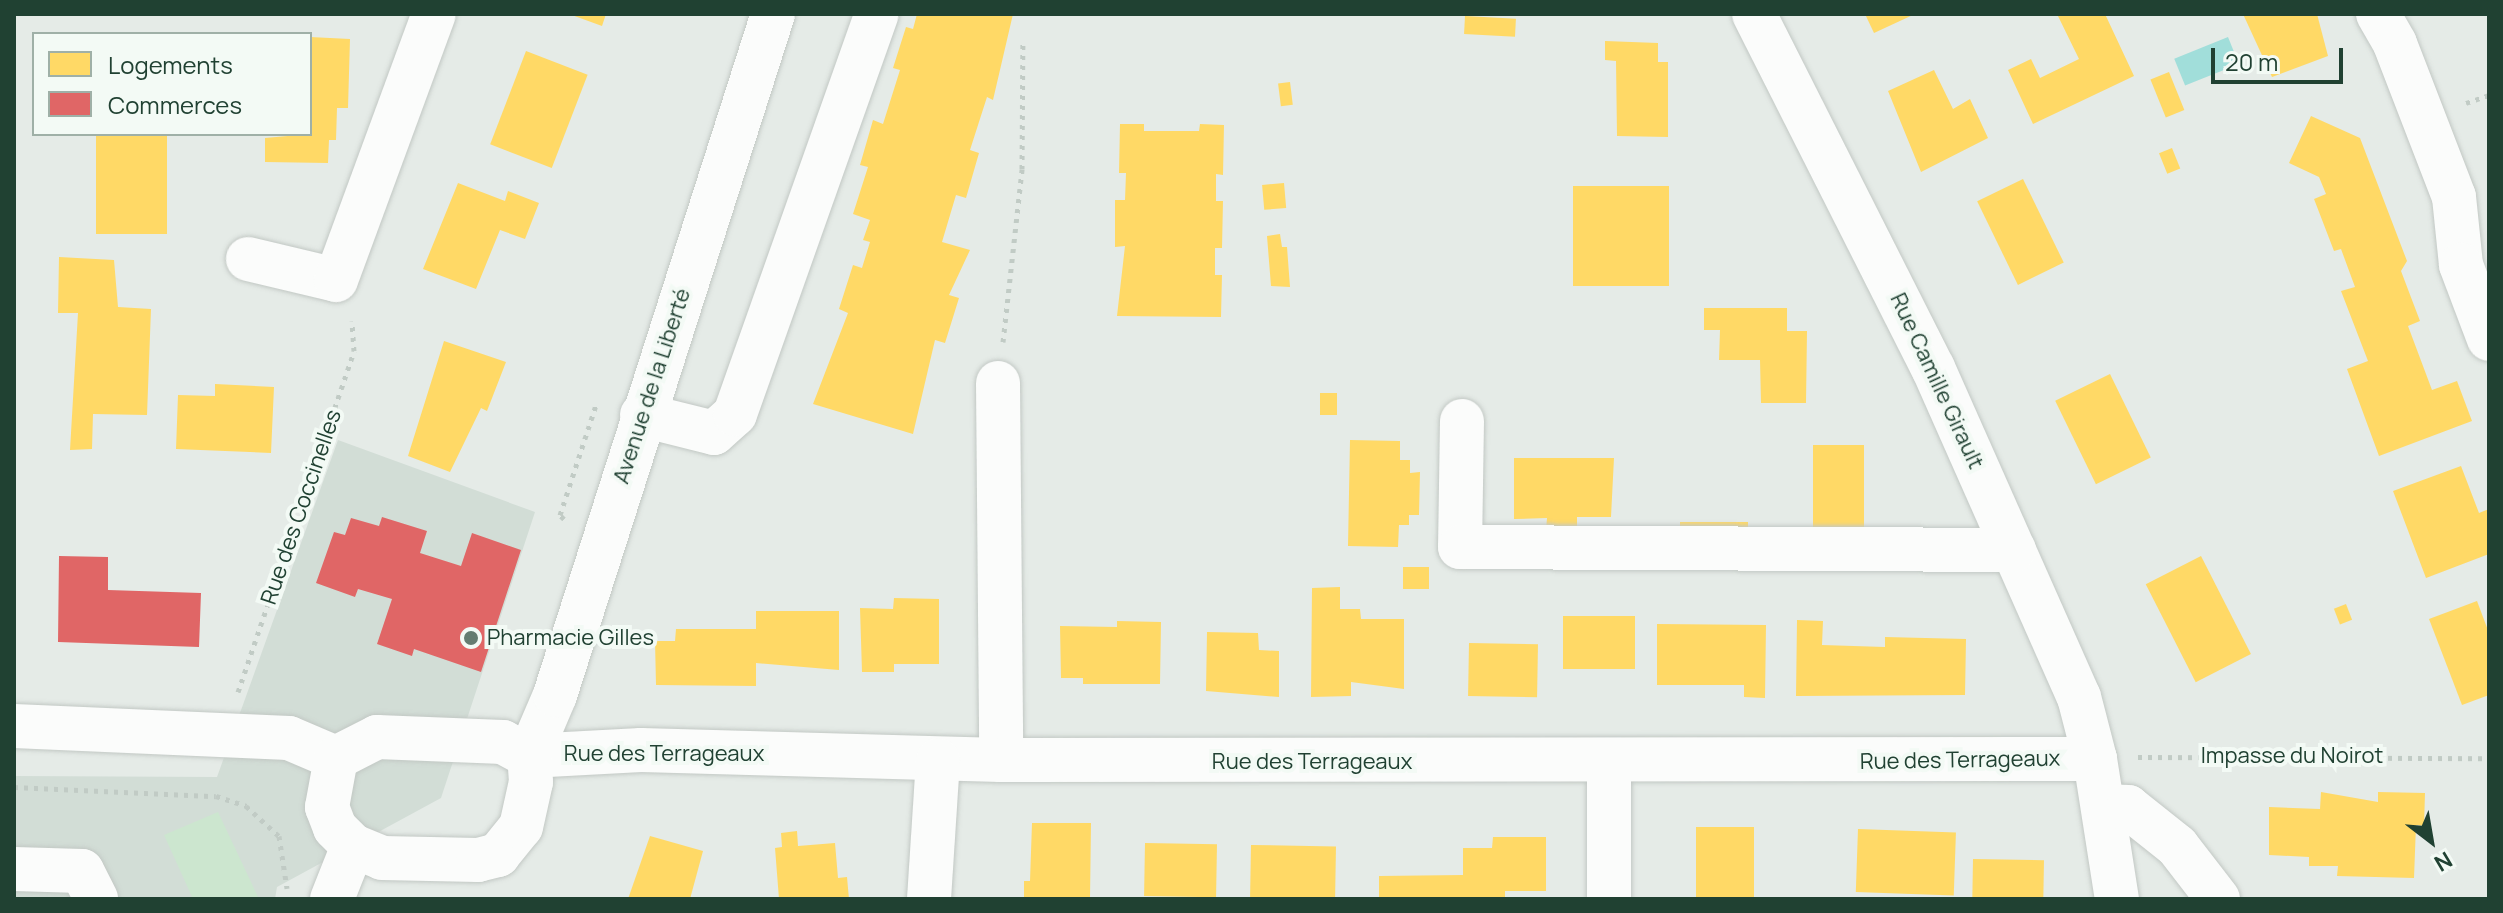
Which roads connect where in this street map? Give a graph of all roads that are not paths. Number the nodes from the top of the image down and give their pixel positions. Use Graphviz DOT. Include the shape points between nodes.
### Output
graph roads {
  1 [pos="434,14"];
  2 [pos="773,14"];
  3 [pos="877,14"];
  4 [pos="1754,14"];
  5 [pos="2378,14"];
  6 [pos="248,259"];
  7 [pos="2489,339"];
  8 [pos="998,383"];
  9 [pos="642,415"];
  10 [pos="1462,421"];
  11 [pos="2014,550"];
  12 [pos="14,726"];
  13 [pos="529,756"];
  14 [pos="336,758"];
  15 [pos="2095,759"];
  16 [pos="938,760"];
  17 [pos="1001,760"];
  18 [pos="1609,763"];
  19 [pos="2103,806"];
  20 [pos="353,846"];
  21 [pos="14,869"];
  22 [pos="96,899"];
  23 [pos="332,899"];
  24 [pos="929,899"];
  25 [pos="1609,899"];
  26 [pos="2117,899"];
  27 [pos="2218,899"];
  1 -- 6 [label="street" via="336,280"];
  2 -- 9 [label="street, Avenue de la Liberté"];
  3 -- 9 [label="street" via="735,414 714,433"];
  4 -- 11 [label="street, Rue Camille Girault" via="1933,368"];
  5 -- 7 [label="street" via="2395,44 2454,197 2461,265"];
  8 -- 17 [label="street"];
  9 -- 13 [label="street, Avenue de la Liberté" via="555,695"];
  10 -- 11 [label="street" via="1460,547"];
  11 -- 15 [label="street, Rue Camille Girault" via="2079,697"];
  12 -- 14 [label="street" via="289,738"];
  13 -- 14 [label="street" via="503,742 377,737"];
  13 -- 16 [label="street, Rue des Terrageaux" via="641,750"];
  13 -- 20 [label="street" via="531,782 521,827 498,855 478,860 397,859"];
  14 -- 20 [label="street" via="327,807 335,828"];
  15 -- 18 [label="street, Rue des Terrageaux"];
  15 -- 19 [label="street, Rue Camille Girault"];
  16 -- 17 [label="street, Rue des Terrageaux"];
  16 -- 24 [label="street"];
  17 -- 18 [label="street, Rue des Terrageaux"];
  18 -- 25 [label="street"];
  19 -- 26 [label="street, Rue Camille Girault"];
  19 -- 27 [label="street" via="2128,807 2177,846"];
  20 -- 23 [label="street"];
  21 -- 22 [label="street" via="82,871"];
}
